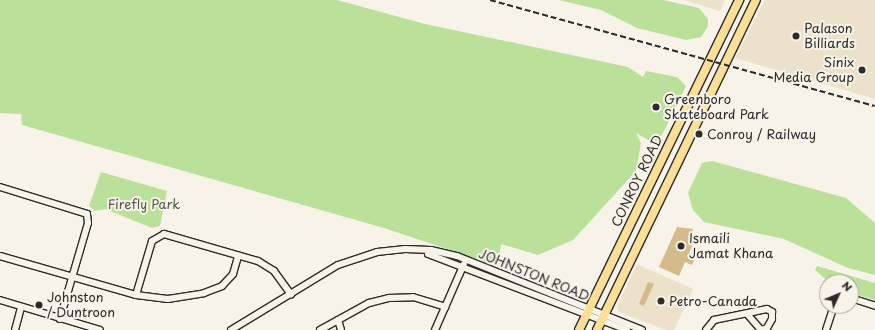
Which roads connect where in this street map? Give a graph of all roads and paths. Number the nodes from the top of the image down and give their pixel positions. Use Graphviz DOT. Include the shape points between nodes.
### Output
graph roads {
  1 [pos="739,0"];
  2 [pos="756,0"];
  3 [pos="0,187"];
  4 [pos="415,250"];
  5 [pos="0,256"];
  6 [pos="238,256"];
  7 [pos="466,260"];
  8 [pos="463,266"];
  9 [pos="72,277"];
  10 [pos="291,294"];
  11 [pos="136,295"];
  12 [pos="0,300"];
  13 [pos="859,301"];
  14 [pos="446,306"];
  15 [pos="875,306"];
  16 [pos="21,308"];
  17 [pos="588,311"];
  18 [pos="747,314"];
  19 [pos="831,314"];
  20 [pos="603,317"];
  21 [pos="60,318"];
  22 [pos="338,320"];
  23 [pos="15,330"];
  24 [pos="100,330"];
  25 [pos="231,330"];
  26 [pos="320,330"];
  27 [pos="341,330"];
  28 [pos="435,330"];
  29 [pos="579,330"];
  30 [pos="597,330"];
  31 [pos="627,330"];
  32 [pos="642,330"];
  33 [pos="706,330"];
  34 [pos="826,330"];
  1 -- 17 [label="main road, CONROY ROAD"];
  2 -- 20 [label="main road"];
  3 -- 9 [label="street" via="87,214 88,223"];
  4 -- 7 [label="street, JOHNSTON ROAD" via="440,252"];
  4 -- 8 [label="street, JOHNSTON ROAD"];
  4 -- 10 [label="street, JOHNSTON ROAD" via="384,250 357,258 338,265"];
  5 -- 9 [label="street"];
  6 -- 10 [label="street" via="274,271"];
  6 -- 11 [label="street" via="228,280 210,291 174,299"];
  6 -- 11 [label="street" via="159,235 152,241"];
  7 -- 8 [label="street"];
  7 -- 17 [label="street, JOHNSTON ROAD"];
  8 -- 14 [label="street"];
  8 -- 17 [label="street, JOHNSTON ROAD"];
  9 -- 11 [label="street"];
  9 -- 21 [label="street"];
  10 -- 25 [label="street, JOHNSTON ROAD"];
  12 -- 16 [label="street"];
  13 -- 15 [label="street"];
  14 -- 22 [label="street" via="413,297 389,298 369,303"];
  14 -- 28 [label="street"];
  16 -- 21 [label="street"];
  16 -- 23 [label="street"];
  17 -- 20 [label="street, JOHNSTON ROAD"];
  17 -- 29 [label="main road, CONROY ROAD"];
  18 -- 33 [label="street" via="714,320"];
  19 -- 34 [label="street"];
  20 -- 30 [label="main road"];
  20 -- 31 [label="street, JOHNSTON ROAD"];
  20 -- 32 [label="street, JOHNSTON ROAD"];
  21 -- 24 [label="street"];
  22 -- 26 [label="street"];
  22 -- 27 [label="street"];
}
